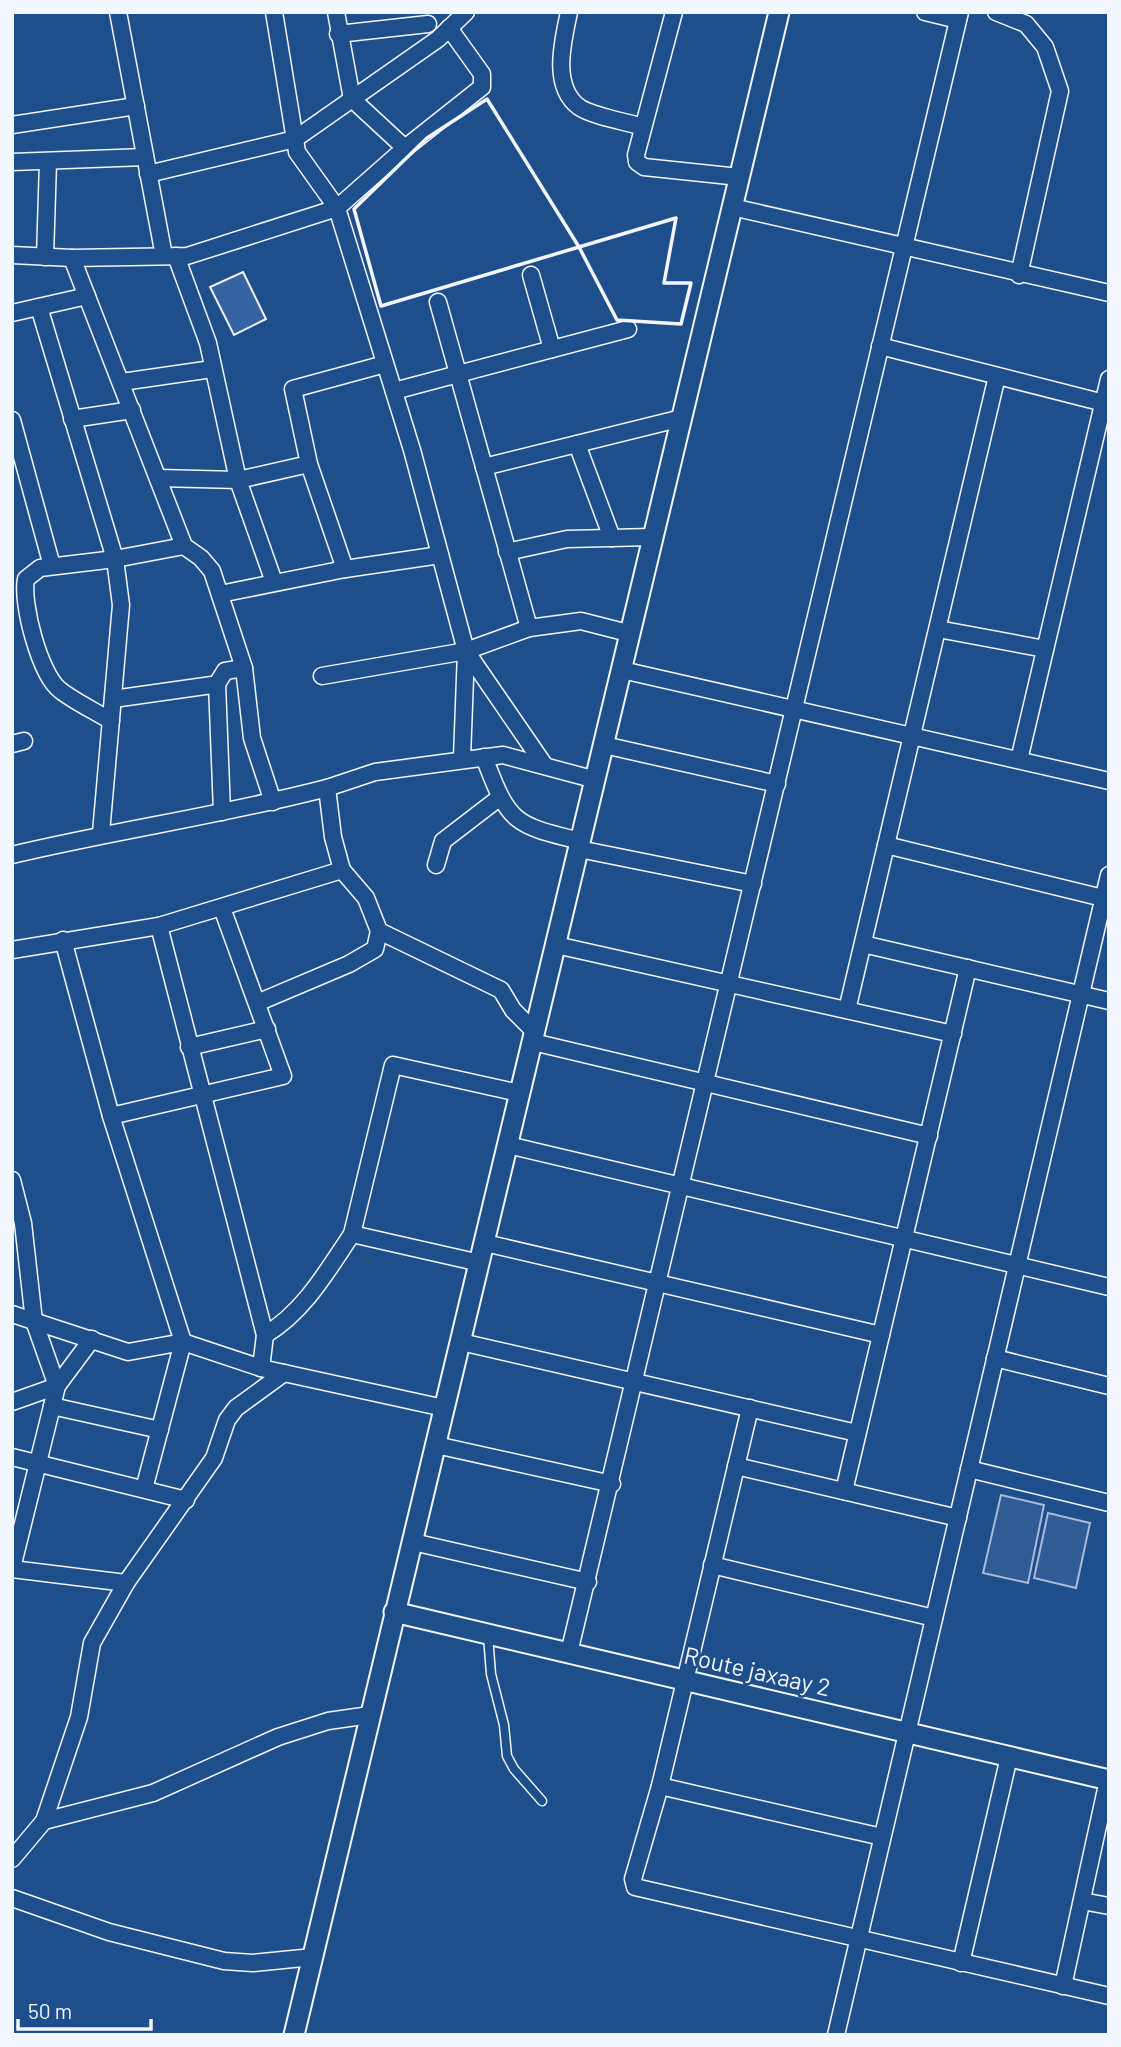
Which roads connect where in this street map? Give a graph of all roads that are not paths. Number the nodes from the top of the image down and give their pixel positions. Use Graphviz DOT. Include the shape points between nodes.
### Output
graph roads {
  1 [pos="118,12"];
  2 [pos="274,12"];
  3 [pos="336,12"];
  4 [pos="466,12"];
  5 [pos="569,12"];
  6 [pos="674,12"];
  7 [pos="779,12"];
  8 [pos="925,12"];
  9 [pos="996,12"];
  10 [pos="959,16"];
  11 [pos="424,18"];
  12 [pos="443,33"];
  13 [pos="338,34"];
  14 [pos="352,99"];
  15 [pos="136,106"];
  16 [pos="12,125"];
  17 [pos="643,127"];
  18 [pos="295,139"];
  19 [pos="405,148"];
  20 [pos="145,157"];
  21 [pos="12,162"];
  22 [pos="48,162"];
  23 [pos="148,174"];
  24 [pos="739,177"];
  25 [pos="732,207"];
  26 [pos="337,208"];
  27 [pos="903,247"];
  28 [pos="12,255"];
  29 [pos="170,256"];
  30 [pos="45,257"];
  31 [pos="72,258"];
  32 [pos="531,275"];
  33 [pos="1019,275"];
  34 [pos="1109,293"];
  35 [pos="87,296"];
  36 [pos="438,302"];
  37 [pos="39,307"];
  38 [pos="12,313"];
  39 [pos="628,329"];
  40 [pos="880,346"];
  41 [pos="552,349"];
  42 [pos="386,364"];
  43 [pos="212,369"];
  44 [pos="458,374"];
  45 [pos="998,376"];
  46 [pos="1109,379"];
  47 [pos="122,382"];
  48 [pos="394,391"];
  49 [pos="1104,403"];
  50 [pos="132,410"];
  51 [pos="682,418"];
  52 [pos="12,419"];
  53 [pos="72,419"];
  54 [pos="577,444"];
  55 [pos="309,464"];
  56 [pos="484,467"];
  57 [pos="158,478"];
  58 [pos="238,480"];
  59 [pos="652,537"];
  60 [pos="612,538"];
  61 [pos="184,546"];
  62 [pos="507,552"];
  63 [pos="440,555"];
  64 [pos="115,559"];
  65 [pos="52,566"];
  66 [pos="345,569"];
  67 [pos="274,582"];
  68 [pos="220,594"];
  69 [pos="20,610"];
  70 [pos="529,628"];
  71 [pos="938,629"];
  72 [pos="628,633"];
  73 [pos="1045,649"];
  74 [pos="466,650"];
  75 [pos="244,668"];
  76 [pos="622,670"];
  77 [pos="322,676"];
  78 [pos="217,684"];
  79 [pos="113,699"];
  80 [pos="794,709"];
  81 [pos="111,721"];
  82 [pos="912,736"];
  83 [pos="604,744"];
  84 [pos="484,757"];
  85 [pos="463,758"];
  86 [pos="1019,760"];
  87 [pos="545,766"];
  88 [pos="596,780"];
  89 [pos="1109,780"];
  90 [pos="776,784"];
  91 [pos="327,788"];
  92 [pos="499,798"];
  93 [pos="273,802"];
  94 [pos="222,811"];
  95 [pos="101,834"];
  96 [pos="580,845"];
  97 [pos="886,845"];
  98 [pos="12,855"];
  99 [pos="436,864"];
  100 [pos="341,870"];
  101 [pos="1109,876"];
  102 [pos="753,884"];
  103 [pos="1103,898"];
  104 [pos="222,908"];
  105 [pos="159,926"];
  106 [pos="379,931"];
  107 [pos="63,940"];
  108 [pos="863,944"];
  109 [pos="556,945"];
  110 [pos="12,950"];
  111 [pos="968,968"];
  112 [pos="729,984"];
  113 [pos="1080,995"];
  114 [pos="1109,1002"];
  115 [pos="257,1003"];
  116 [pos="847,1010"];
  117 [pos="267,1029"];
  118 [pos="953,1034"];
  119 [pos="534,1037"];
  120 [pos="189,1047"];
  121 [pos="706,1083"];
  122 [pos="519,1093"];
  123 [pos="201,1096"];
  124 [pos="111,1116"];
  125 [pos="929,1136"];
  126 [pos="508,1145"];
  127 [pos="12,1180"];
  128 [pos="682,1186"];
  129 [pos="352,1234"];
  130 [pos="903,1238"];
  131 [pos="482,1253"];
  132 [pos="1017,1265"];
  133 [pos="659,1284"];
  134 [pos="1109,1287"];
  135 [pos="12,1314"];
  136 [pos="34,1321"];
  137 [pos="265,1335"];
  138 [pos="881,1335"];
  139 [pos="92,1339"];
  140 [pos="183,1342"];
  141 [pos="461,1342"];
  142 [pos="995,1358"];
  143 [pos="261,1368"];
  144 [pos="284,1373"];
  145 [pos="636,1381"];
  146 [pos="58,1386"];
  147 [pos="1109,1387"];
  148 [pos="12,1402"];
  149 [pos="52,1406"];
  150 [pos="444,1408"];
  151 [pos="750,1408"];
  152 [pos="160,1430"];
  153 [pos="857,1433"];
  154 [pos="436,1445"];
  155 [pos="12,1457"];
  156 [pos="37,1463"];
  157 [pos="736,1466"];
  158 [pos="969,1469"];
  159 [pos="612,1484"];
  160 [pos="144,1489"];
  161 [pos="844,1491"];
  162 [pos="186,1500"];
  163 [pos="1109,1503"];
  164 [pos="958,1518"];
  165 [pos="413,1542"];
  166 [pos="712,1565"];
  167 [pos="12,1568"];
  168 [pos="588,1582"];
  169 [pos="126,1583"];
  170 [pos="394,1612"];
  171 [pos="934,1618"];
  172 [pos="488,1634"];
  173 [pos="569,1653"];
  174 [pos="683,1680"];
  175 [pos="370,1715"];
  176 [pos="905,1732"];
  177 [pos="1009,1757"];
  178 [pos="1108,1780"];
  179 [pos="660,1786"];
  180 [pos="542,1801"];
  181 [pos="44,1822"];
  182 [pos="882,1837"];
  183 [pos="12,1859"];
  184 [pos="12,1898"];
  185 [pos="1083,1901"];
  186 [pos="1109,1906"];
  187 [pos="858,1940"];
  188 [pos="313,1957"];
  189 [pos="961,1963"];
  190 [pos="1063,1986"];
  191 [pos="1109,1996"];
  192 [pos="295,2035"];
  193 [pos="836,2035"];
  1 -- 15 [label="street"];
  2 -- 18 [label="street"];
  3 -- 13 [label="street"];
  4 -- 12 [label="street"];
  5 -- 17 [label="street" via="562,42 562,74 569,95 580,108"];
  6 -- 17 [label="street"];
  7 -- 24 [label="street"];
  8 -- 10 [label="street"];
  9 -- 33 [label="street" via="1026,24 1045,47 1060,92"];
  10 -- 27 [label="street"];
  11 -- 12 [label="street"];
  11 -- 13 [label="street"];
  12 -- 14 [label="street"];
  12 -- 19 [label="street" via="482,74 482,87"];
  13 -- 14 [label="street"];
  14 -- 18 [label="street"];
  14 -- 19 [label="street"];
  15 -- 16 [label="street"];
  15 -- 20 [label="street"];
  17 -- 24 [label="street" via="636,155 644,167"];
  18 -- 23 [label="street"];
  18 -- 26 [label="street" via="297,152"];
  19 -- 26 [label="street"];
  20 -- 22 [label="street"];
  20 -- 23 [label="street"];
  21 -- 22 [label="street"];
  22 -- 30 [label="street"];
  23 -- 29 [label="street"];
  24 -- 25 [label="street"];
  25 -- 27 [label="street"];
  25 -- 51 [label="street"];
  26 -- 29 [label="street" via="187,256"];
  26 -- 42 [label="street"];
  27 -- 33 [label="street"];
  27 -- 40 [label="street"];
  28 -- 30 [label="street"];
  29 -- 31 [label="street"];
  29 -- 43 [label="street" via="208,343"];
  30 -- 31 [label="street"];
  31 -- 35 [label="street"];
  32 -- 41 [label="street"];
  33 -- 34 [label="street"];
  35 -- 37 [label="street"];
  35 -- 47 [label="street"];
  36 -- 44 [label="street"];
  37 -- 38 [label="street"];
  37 -- 53 [label="street"];
  39 -- 41 [label="street"];
  40 -- 45 [label="street"];
  40 -- 80 [label="street"];
  41 -- 44 [label="street"];
  42 -- 48 [label="street"];
  42 -- 55 [label="street" via="293,388"];
  43 -- 47 [label="street"];
  43 -- 58 [label="street"];
  44 -- 48 [label="street"];
  44 -- 56 [label="street"];
  45 -- 49 [label="street"];
  45 -- 71 [label="street"];
  46 -- 49 [label="street"];
  47 -- 50 [label="street"];
  48 -- 63 [label="street"];
  49 -- 73 [label="street"];
  50 -- 53 [label="street"];
  50 -- 57 [label="street"];
  51 -- 54 [label="street"];
  51 -- 59 [label="street"];
  52 -- 65 [label="street"];
  53 -- 64 [label="street"];
  54 -- 56 [label="street"];
  54 -- 60 [label="street"];
  55 -- 58 [label="street"];
  55 -- 66 [label="street"];
  56 -- 62 [label="street"];
  57 -- 58 [label="street"];
  57 -- 61 [label="street"];
  58 -- 67 [label="street"];
  59 -- 60 [label="street"];
  59 -- 72 [label="street"];
  60 -- 62 [label="street" via="567,539"];
  61 -- 64 [label="street"];
  61 -- 68 [label="street" via="212,571"];
  62 -- 70 [label="street"];
  63 -- 66 [label="street"];
  63 -- 74 [label="street"];
  64 -- 65 [label="street"];
  64 -- 79 [label="street" via="121,604"];
  65 -- 69 [label="street" via="40,568 26,579"];
  66 -- 67 [label="street"];
  67 -- 68 [label="street"];
  68 -- 75 [label="street"];
  69 -- 81 [label="street" via="58,689"];
  70 -- 72 [label="street" via="581,621"];
  70 -- 74 [label="street"];
  71 -- 73 [label="street"];
  71 -- 82 [label="street"];
  72 -- 76 [label="street"];
  73 -- 86 [label="street"];
  74 -- 77 [label="street"];
  74 -- 85 [label="street"];
  74 -- 87 [label="street"];
  75 -- 78 [label="street" via="225,671"];
  75 -- 93 [label="street" via="252,738"];
  76 -- 80 [label="street"];
  76 -- 83 [label="street"];
  78 -- 79 [label="street"];
  78 -- 94 [label="street"];
  79 -- 81 [label="street"];
  80 -- 82 [label="street"];
  80 -- 90 [label="street"];
  81 -- 95 [label="street"];
  82 -- 86 [label="street"];
  82 -- 97 [label="street"];
  83 -- 88 [label="street"];
  83 -- 90 [label="street"];
  84 -- 85 [label="street"];
  84 -- 87 [label="street" via="503,755"];
  84 -- 92 [label="street"];
  85 -- 91 [label="street" via="375,772"];
  86 -- 89 [label="street"];
  87 -- 88 [label="street"];
  88 -- 96 [label="street"];
  90 -- 102 [label="street"];
  91 -- 93 [label="street"];
  91 -- 100 [label="street"];
  92 -- 96 [label="street" via="512,816 530,829"];
  92 -- 99 [label="street" via="443,841"];
  93 -- 94 [label="street"];
  94 -- 95 [label="street"];
  95 -- 98 [label="street"];
  96 -- 102 [label="street"];
  96 -- 109 [label="street"];
  97 -- 103 [label="street"];
  97 -- 108 [label="street"];
  100 -- 104 [label="street"];
  100 -- 106 [label="street" via="366,898"];
  101 -- 103 [label="street"];
  102 -- 112 [label="street"];
  103 -- 113 [label="street"];
  104 -- 105 [label="street"];
  104 -- 115 [label="street"];
  105 -- 107 [label="street"];
  105 -- 120 [label="street"];
  106 -- 115 [label="street" via="375,949"];
  106 -- 119 [label="street" via="501,990"];
  107 -- 110 [label="street"];
  107 -- 124 [label="street"];
  108 -- 111 [label="street"];
  108 -- 116 [label="street"];
  109 -- 112 [label="street"];
  109 -- 119 [label="street"];
  111 -- 113 [label="street"];
  111 -- 118 [label="street"];
  112 -- 116 [label="street"];
  112 -- 121 [label="street"];
  113 -- 114 [label="street"];
  113 -- 132 [label="street"];
  115 -- 117 [label="street"];
  116 -- 118 [label="street"];
  117 -- 120 [label="street"];
  117 -- 123 [label="street" via="283,1076"];
  118 -- 125 [label="street"];
  119 -- 121 [label="street"];
  119 -- 122 [label="street"];
  120 -- 123 [label="street"];
  121 -- 125 [label="street"];
  121 -- 128 [label="street"];
  122 -- 126 [label="street"];
  122 -- 129 [label="street" via="393,1065"];
  123 -- 124 [label="street"];
  123 -- 137 [label="street"];
  124 -- 140 [label="street"];
  125 -- 130 [label="street"];
  126 -- 128 [label="street"];
  126 -- 131 [label="street"];
  127 -- 136 [label="street" via="23,1223"];
  128 -- 130 [label="street"];
  128 -- 133 [label="street"];
  129 -- 131 [label="street"];
  129 -- 137 [label="street" via="302,1306 285,1324"];
  130 -- 132 [label="street"];
  130 -- 138 [label="street"];
  131 -- 133 [label="street"];
  131 -- 141 [label="street"];
  132 -- 134 [label="street"];
  132 -- 142 [label="street"];
  133 -- 138 [label="street"];
  133 -- 145 [label="street"];
  135 -- 136 [label="street"];
  136 -- 139 [label="street"];
  136 -- 146 [label="street"];
  137 -- 143 [label="street"];
  138 -- 153 [label="street"];
  139 -- 140 [label="street" via="128,1352"];
  139 -- 146 [label="street"];
  140 -- 143 [label="street"];
  140 -- 152 [label="street"];
  141 -- 145 [label="street"];
  141 -- 150 [label="street"];
  142 -- 147 [label="street"];
  142 -- 158 [label="street"];
  143 -- 144 [label="street"];
  144 -- 150 [label="street"];
  144 -- 162 [label="street" via="236,1408 214,1458"];
  145 -- 151 [label="street"];
  145 -- 159 [label="street"];
  146 -- 148 [label="street"];
  146 -- 149 [label="street"];
  149 -- 152 [label="street"];
  149 -- 156 [label="street"];
  150 -- 154 [label="street"];
  151 -- 153 [label="street"];
  151 -- 157 [label="street"];
  152 -- 160 [label="street"];
  153 -- 161 [label="street"];
  154 -- 159 [label="street"];
  154 -- 165 [label="street"];
  155 -- 156 [label="street"];
  156 -- 160 [label="street"];
  156 -- 167 [label="street"];
  157 -- 161 [label="street"];
  157 -- 166 [label="street"];
  158 -- 163 [label="street"];
  158 -- 164 [label="street"];
  159 -- 168 [label="street"];
  160 -- 162 [label="street"];
  161 -- 164 [label="street"];
  162 -- 169 [label="street"];
  164 -- 171 [label="street"];
  165 -- 168 [label="street"];
  165 -- 170 [label="street"];
  166 -- 171 [label="street"];
  166 -- 174 [label="street"];
  167 -- 169 [label="street"];
  168 -- 173 [label="street"];
  169 -- 181 [label="street" via="92,1643 79,1717"];
  170 -- 172 [label="street, Route jaxaay 2"];
  170 -- 175 [label="street"];
  171 -- 176 [label="street"];
  172 -- 173 [label="street, Route jaxaay 2"];
  172 -- 180 [label="lane" via="491,1674 508,1756"];
  173 -- 174 [label="street, Route jaxaay 2"];
  174 -- 176 [label="street, Route jaxaay 2"];
  174 -- 179 [label="street"];
  175 -- 181 [label="street" via="328,1721 278,1737 153,1793"];
  175 -- 188 [label="street"];
  176 -- 177 [label="street, Route jaxaay 2"];
  176 -- 182 [label="street"];
  177 -- 178 [label="street, Route jaxaay 2"];
  177 -- 189 [label="street"];
  178 -- 185 [label="street"];
  179 -- 182 [label="street"];
  179 -- 187 [label="street" via="633,1879 635,1887"];
  181 -- 183 [label="street"];
  182 -- 187 [label="street"];
  184 -- 188 [label="street" via="109,1931 224,1961"];
  185 -- 186 [label="street"];
  185 -- 190 [label="street"];
  187 -- 189 [label="street"];
  187 -- 193 [label="street"];
  188 -- 192 [label="street"];
  189 -- 190 [label="street"];
  190 -- 191 [label="street"];
}
